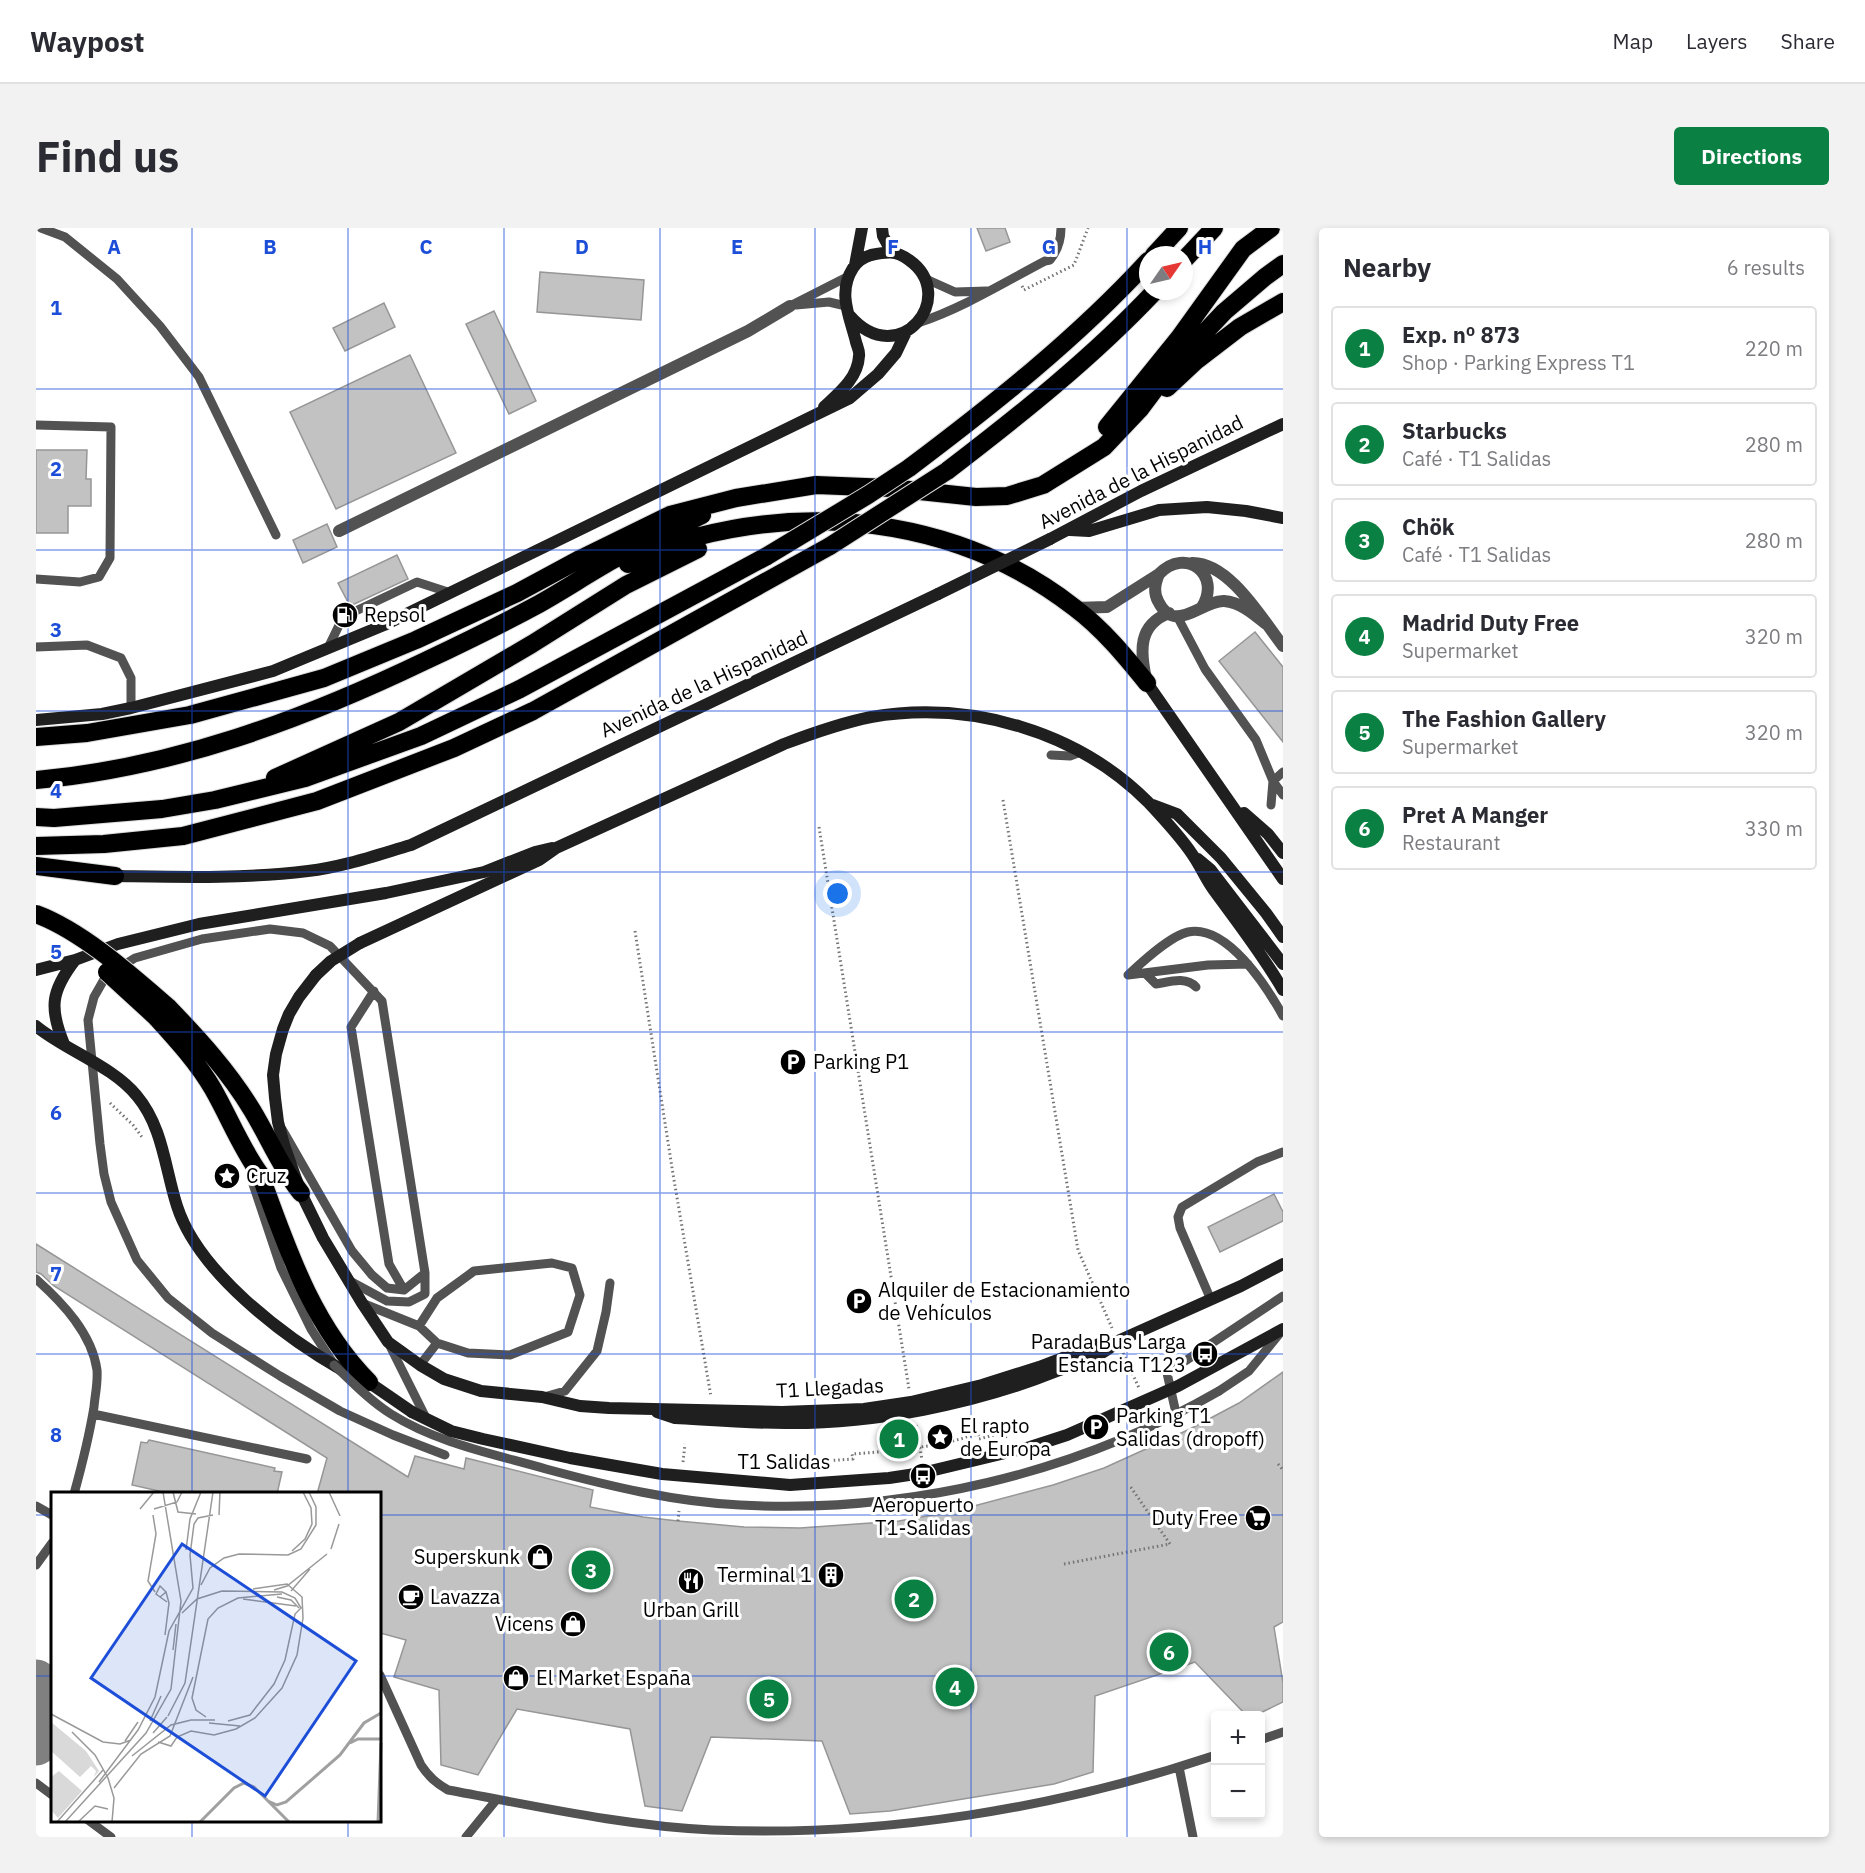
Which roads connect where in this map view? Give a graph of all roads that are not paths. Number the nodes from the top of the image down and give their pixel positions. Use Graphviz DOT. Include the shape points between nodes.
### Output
graph roads {
  1 [pos="41,228"];
  2 [pos="862,228"];
  3 [pos="882,228"];
  4 [pos="1061,228"];
  5 [pos="1179,228"];
  6 [pos="1214,228"];
  7 [pos="1271,228"];
  8 [pos="1162,246"];
  9 [pos="1193,250"];
  10 [pos="891,251"];
  11 [pos="1283,264"];
  12 [pos="855,265"];
  13 [pos="1139,271"];
  14 [pos="847,277"];
  15 [pos="926,279"];
  16 [pos="989,291"];
  17 [pos="1146,300"];
  18 [pos="1283,302"];
  19 [pos="790,306"];
  20 [pos="848,311"];
  21 [pos="918,323"];
  22 [pos="906,332"];
  23 [pos="1140,409"];
  24 [pos="818,414"];
  25 [pos="1283,423"];
  26 [pos="36,425"];
  27 [pos="1079,462"];
  28 [pos="736,498"];
  29 [pos="1283,518"];
  30 [pos="757,526"];
  31 [pos="1069,530"];
  32 [pos="339,531"];
  33 [pos="276,535"];
  34 [pos="1189,563"];
  35 [pos="1160,574"];
  36 [pos="36,579"];
  37 [pos="451,592"];
  38 [pos="539,604"];
  39 [pos="1202,607"];
  40 [pos="1075,608"];
  41 [pos="1173,615"];
  42 [pos="1266,624"];
  43 [pos="1283,646"];
  44 [pos="36,647"];
  45 [pos="328,648"];
  46 [pos="1147,683"];
  47 [pos="132,708"];
  48 [pos="102,714"];
  49 [pos="36,715"];
  50 [pos="36,720"];
  51 [pos="36,737"];
  52 [pos="1081,752"];
  53 [pos="1051,755"];
  54 [pos="1283,772"];
  55 [pos="36,780"];
  56 [pos="1273,781"];
  57 [pos="247,793"];
  58 [pos="1283,795"];
  59 [pos="1230,801"];
  60 [pos="1149,803"];
  61 [pos="1270,805"];
  62 [pos="36,817"];
  63 [pos="36,846"];
  64 [pos="556,848"];
  65 [pos="1283,853"];
  66 [pos="1192,855"];
  67 [pos="36,866"];
  68 [pos="114,876"];
  69 [pos="1283,879"];
  70 [pos="36,914"];
  71 [pos="36,924"];
  72 [pos="1283,938"];
  73 [pos="75,960"];
  74 [pos="1248,964"];
  75 [pos="1283,964"];
  76 [pos="36,970"];
  77 [pos="1145,973"];
  78 [pos="1196,987"];
  79 [pos="1283,990"];
  80 [pos="374,991"];
  81 [pos="162,1012"];
  82 [pos="1283,1016"];
  83 [pos="36,1026"];
  84 [pos="64,1044"];
  85 [pos="92,1062"];
  86 [pos="278,1122"];
  87 [pos="1283,1152"];
  88 [pos="249,1159"];
  89 [pos="301,1194"];
  90 [pos="1283,1264"];
  91 [pos="425,1274"];
  92 [pos="36,1279"];
  93 [pos="348,1280"];
  94 [pos="610,1283"];
  95 [pos="404,1290"];
  96 [pos="1283,1296"];
  97 [pos="1211,1300"];
  98 [pos="362,1303"];
  99 [pos="419,1326"];
  100 [pos="1283,1329"];
  101 [pos="388,1342"];
  102 [pos="437,1343"];
  103 [pos="334,1365"];
  104 [pos="420,1365"];
  105 [pos="369,1382"];
  106 [pos="542,1397"];
  107 [pos="93,1414"];
  108 [pos="1178,1422"];
  109 [pos="307,1459"];
  110 [pos="75,1492"];
  111 [pos="36,1506"];
  112 [pos="51,1514"];
  113 [pos="51,1544"];
  114 [pos="36,1565"];
  115 [pos="381,1677"];
  116 [pos="1283,1732"];
  117 [pos="1265,1738"];
  118 [pos="1211,1756"];
  119 [pos="1179,1767"];
  120 [pos="36,1783"];
  121 [pos="51,1794"];
  122 [pos="497,1798"];
  123 [pos="89,1822"];
  124 [pos="111,1837"];
  125 [pos="466,1837"];
  126 [pos="1193,1837"];
  1 -- 33 [label="lane" via="65,237 117,279 160,326 199,377"];
  2 -- 12 [label="street"];
  3 -- 10 [label="street"];
  4 -- 16 [label="lane" via="1061,240 1050,260"];
  5 -- 8 [label="highway"];
  6 -- 9 [label="highway"];
  7 -- 27 [label="highway" via="1243,249 1179,338"];
  10 -- 12 [label="street" via="867,256"];
  10 -- 15 [label="street" via="918,266"];
  11 -- 23 [label="highway" via="1224,312 1170,369"];
  12 -- 14 [label="street"];
  13 -- 57 [label="highway, bridge" via="1111,301 990,408 909,468 767,556 520,689 421,735 305,778"];
  14 -- 19 [label="lane"];
  14 -- 20 [label="street" via="844,291"];
  15 -- 16 [label="lane" via="955,292"];
  15 -- 21 [label="street" via="929,296"];
  16 -- 21 [label="lane"];
  17 -- 63 [label="highway, bridge" via="1086,359 947,471 830,546 533,711 454,748 317,801 183,836"];
  18 -- 23 [label="highway" via="1205,353"];
  19 -- 20 [label="lane" via="829,302"];
  19 -- 32 [label="street" via="748,331"];
  20 -- 22 [label="street" via="860,327 878,336"];
  20 -- 24 [label="street" via="860,355 853,378"];
  21 -- 22 [label="street"];
  22 -- 24 [label="street" via="896,353 878,374 850,398"];
  23 -- 27 [label="highway" via="1104,447"];
  24 -- 37 [label="street"];
  25 -- 31 [label="street, Avenida de la Hispanidad"];
  26 -- 36 [label="lane" via="111,427 110,558 99,577 80,582"];
  27 -- 28 [label="highway" via="1043,486 1007,496 816,485"];
  28 -- 38 [label="highway" via="615,559"];
  28 -- 51 [label="highway" via="670,515 517,593 324,678 190,715 87,733"];
  29 -- 31 [label="street" via="1207,507 1169,509 1089,531"];
  30 -- 38 [label="highway" via="695,538"];
  30 -- 40 [label="highway" via="853,522 929,535 993,558 1036,580"];
  30 -- 57 [label="highway" via="688,552 399,722"];
  31 -- 68 [label="street, Avenida de la Hispanidad, bridge" via="411,845 310,871 225,878"];
  34 -- 35 [label="street" via="1172,564"];
  34 -- 39 [label="street" via="1208,581 1207,599"];
  34 -- 42 [label="street" via="1201,563 1220,572"];
  35 -- 40 [label="street" via="1107,607"];
  35 -- 41 [label="street" via="1155,590 1157,599"];
  37 -- 45 [label="street"];
  37 -- 45 [label="lane" via="417,582 343,617"];
  38 -- 55 [label="highway" via="383,681 211,747 85,776"];
  39 -- 41 [label="street" via="1187,616"];
  39 -- 42 [label="street" via="1227,601 1246,608"];
  40 -- 46 [label="highway" via="1114,642"];
  41 -- 46 [label="street" via="1149,625 1145,632 1142,662"];
  41 -- 56 [label="lane" via="1205,669 1256,740"];
  42 -- 43 [label="street"];
  44 -- 47 [label="lane" via="87,645 121,657 131,678"];
  45 -- 47 [label="street" via="273,671"];
  46 -- 59 [label="street"];
  47 -- 48 [label="street"];
  48 -- 49 [label="street"];
  48 -- 50 [label="street"];
  52 -- 53 [label="lane"];
  52 -- 60 [label="street"];
  52 -- 64 [label="street" via="1028,728 975,716 923,712 871,717 784,744"];
  54 -- 56 [label="lane"];
  56 -- 58 [label="lane"];
  56 -- 61 [label="lane"];
  57 -- 62 [label="highway" via="162,809"];
  59 -- 65 [label="street" via="1268,834"];
  59 -- 69 [label="street"];
  60 -- 66 [label="street"];
  60 -- 72 [label="street" via="1177,814 1206,843"];
  64 -- 73 [label="street" via="484,872 386,894 199,924 118,944"];
  64 -- 86 [label="street, bridge" via="539,860 360,943 316,975 299,997 279,1042 273,1075"];
  66 -- 75 [label="street" via="1210,869"];
  66 -- 79 [label="street"];
  67 -- 68 [label="highway"];
  70 -- 81 [label="highway, bridge" via="105,956"];
  71 -- 81 [label="highway, bridge"];
  73 -- 76 [label="street"];
  73 -- 84 [label="street" via="62,978 55,1000 56,1023"];
  74 -- 77 [label="lane" via="1208,964"];
  74 -- 77 [label="lane" via="1224,943 1196,931 1185,932 1168,942 1128,975"];
  74 -- 82 [label="lane"];
  77 -- 78 [label="lane" via="1156,984 1185,980"];
  80 -- 85 [label="lane" via="330,946 303,933 270,929 202,939 135,958 106,976 94,997 88,1020"];
  80 -- 91 [label="lane" via="382,1001"];
  80 -- 95 [label="lane" via="351,1027 389,1264"];
  81 -- 88 [label="highway" via="176,1039 212,1087"];
  81 -- 89 [label="highway" via="199,1040 239,1092"];
  83 -- 84 [label="street, T1 Salidas"];
  84 -- 85 [label="street, T1 Salidas"];
  85 -- 101 [label="lane" via="100,1144 111,1202 137,1260 168,1298 212,1333 280,1376 369,1424 445,1455"];
  85 -- 103 [label="street, T1 Salidas" via="128,1086 148,1114 160,1141 178,1209 201,1254 280,1328"];
  86 -- 89 [label="street"];
  86 -- 95 [label="lane" via="352,1251 387,1288"];
  87 -- 97 [label="lane" via="1257,1162 1182,1207 1178,1217 1180,1228"];
  88 -- 103 [label="lane" via="251,1178 281,1268"];
  88 -- 105 [label="highway" via="260,1174 305,1290 345,1355"];
  89 -- 93 [label="street"];
  90 -- 97 [label="street, T1 Llegadas"];
  91 -- 93 [label="lane" via="425,1294 409,1302 387,1301"];
  91 -- 95 [label="lane"];
  92 -- 107 [label="lane" via="68,1311 90,1348 97,1371"];
  93 -- 98 [label="street"];
  94 -- 106 [label="lane" via="597,1351 565,1391"];
  96 -- 108 [label="lane" via="1167,1373"];
  97 -- 106 [label="street, T1 Llegadas" via="1118,1341 1104,1342 912,1407 654,1411 580,1406"];
  98 -- 99 [label="lane"];
  98 -- 101 [label="street"];
  99 -- 102 [label="lane"];
  99 -- 102 [label="lane" via="437,1298 474,1271 552,1263 572,1268 580,1295 568,1332 510,1355 468,1353"];
  100 -- 103 [label="lane, bridge" via="1249,1371 1182,1413 1047,1468 900,1499 796,1506 739,1505 660,1496 490,1453 415,1427 390,1414"];
  100 -- 105 [label="street, T1 Salidas, bridge" via="1147,1398 1067,1435 1030,1447 911,1475 790,1485 662,1474 451,1431 412,1412"];
  101 -- 104 [label="street, T1 Llegadas"];
  102 -- 104 [label="lane"];
  103 -- 105 [label="street, T1 Salidas"];
  104 -- 106 [label="street, T1 Llegadas" via="444,1379 481,1391"];
  107 -- 109 [label="lane"];
  107 -- 110 [label="lane"];
  111 -- 112 [label="lane"];
  113 -- 114 [label="lane"];
  115 -- 122 [label="lane" via="429,1777 448,1790"];
  116 -- 117 [label="lane"];
  118 -- 119 [label="lane"];
  119 -- 122 [label="lane" via="1011,1807 829,1830 668,1826"];
  119 -- 126 [label="lane"];
  120 -- 121 [label="lane"];
  122 -- 125 [label="lane"];
  123 -- 124 [label="lane"];
}
